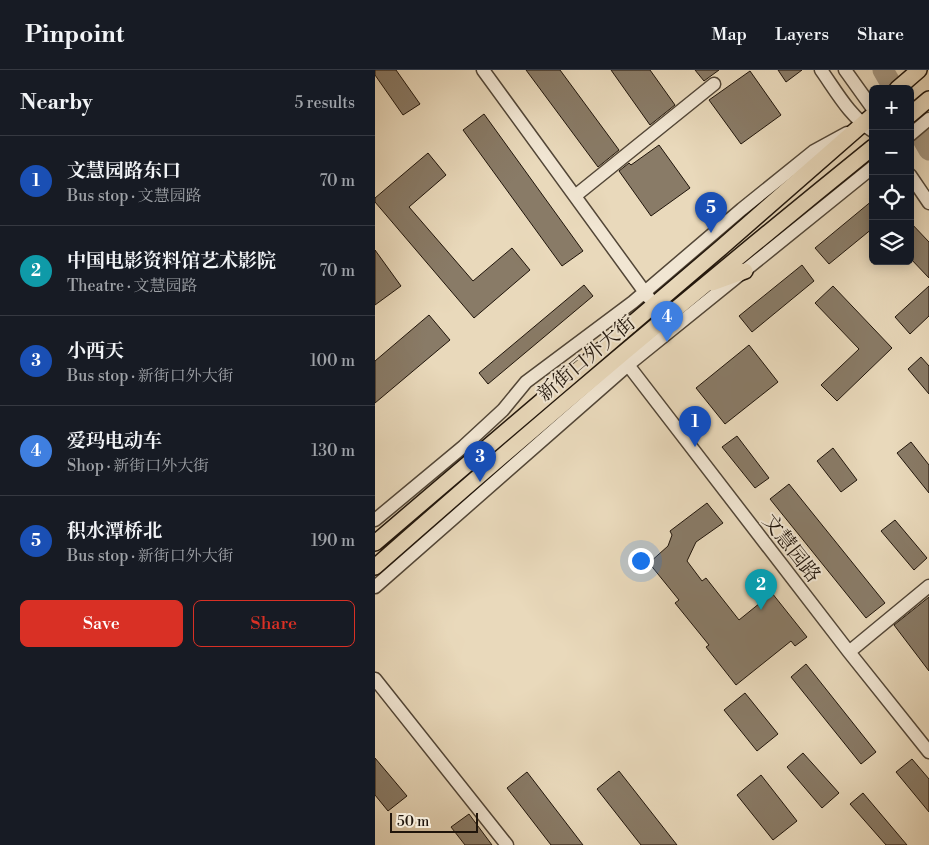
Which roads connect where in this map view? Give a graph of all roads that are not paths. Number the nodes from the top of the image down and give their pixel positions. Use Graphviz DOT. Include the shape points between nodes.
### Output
graph roads {
  1 [pos="483,70"];
  2 [pos="821,70"];
  3 [pos="845,70"];
  4 [pos="919,70"];
  5 [pos="714,84"];
  6 [pos="901,85"];
  7 [pos="869,103"];
  8 [pos="924,112"];
  9 [pos="869,123"];
  10 [pos="913,130"];
  11 [pos="869,150"];
  12 [pos="869,170"];
  13 [pos="914,181"];
  14 [pos="575,196"];
  15 [pos="929,203"];
  16 [pos="745,271"];
  17 [pos="699,288"];
  18 [pos="649,298"];
  19 [pos="628,365"];
  20 [pos="375,520"];
  21 [pos="375,543"];
  22 [pos="375,567"];
  23 [pos="929,586"];
  24 [pos="375,587"];
  25 [pos="849,652"];
  26 [pos="375,679"];
  27 [pos="929,752"];
  28 [pos="507,845"];
  1 -- 14 [label="street"];
  2 -- 9 [label="street" via="843,102"];
  3 -- 7 [label="street"];
  4 -- 6 [label="main road"];
  5 -- 14 [label="street"];
  8 -- 10 [label="street"];
  9 -- 18 [label="main road, 新街口外大街" via="722,247"];
  11 -- 17 [label="main road, 新街口外大街"];
  12 -- 16 [label="street, 新街口外大街"];
  13 -- 15 [label="street"];
  14 -- 18 [label="street"];
  16 -- 17 [label="main road"];
  16 -- 19 [label="street, 新街口外大街"];
  17 -- 22 [label="main road, 新街口外大街"];
  18 -- 20 [label="street, 新街口外大街" via="590,333 527,382 477,434"];
  18 -- 21 [label="main road, 新街口外大街" via="512,428"];
  19 -- 24 [label="street, 新街口外大街"];
  19 -- 25 [label="street, 文慧园路"];
  23 -- 25 [label="street"];
  25 -- 27 [label="street, 文慧园路"];
  26 -- 28 [label="street"];
}
